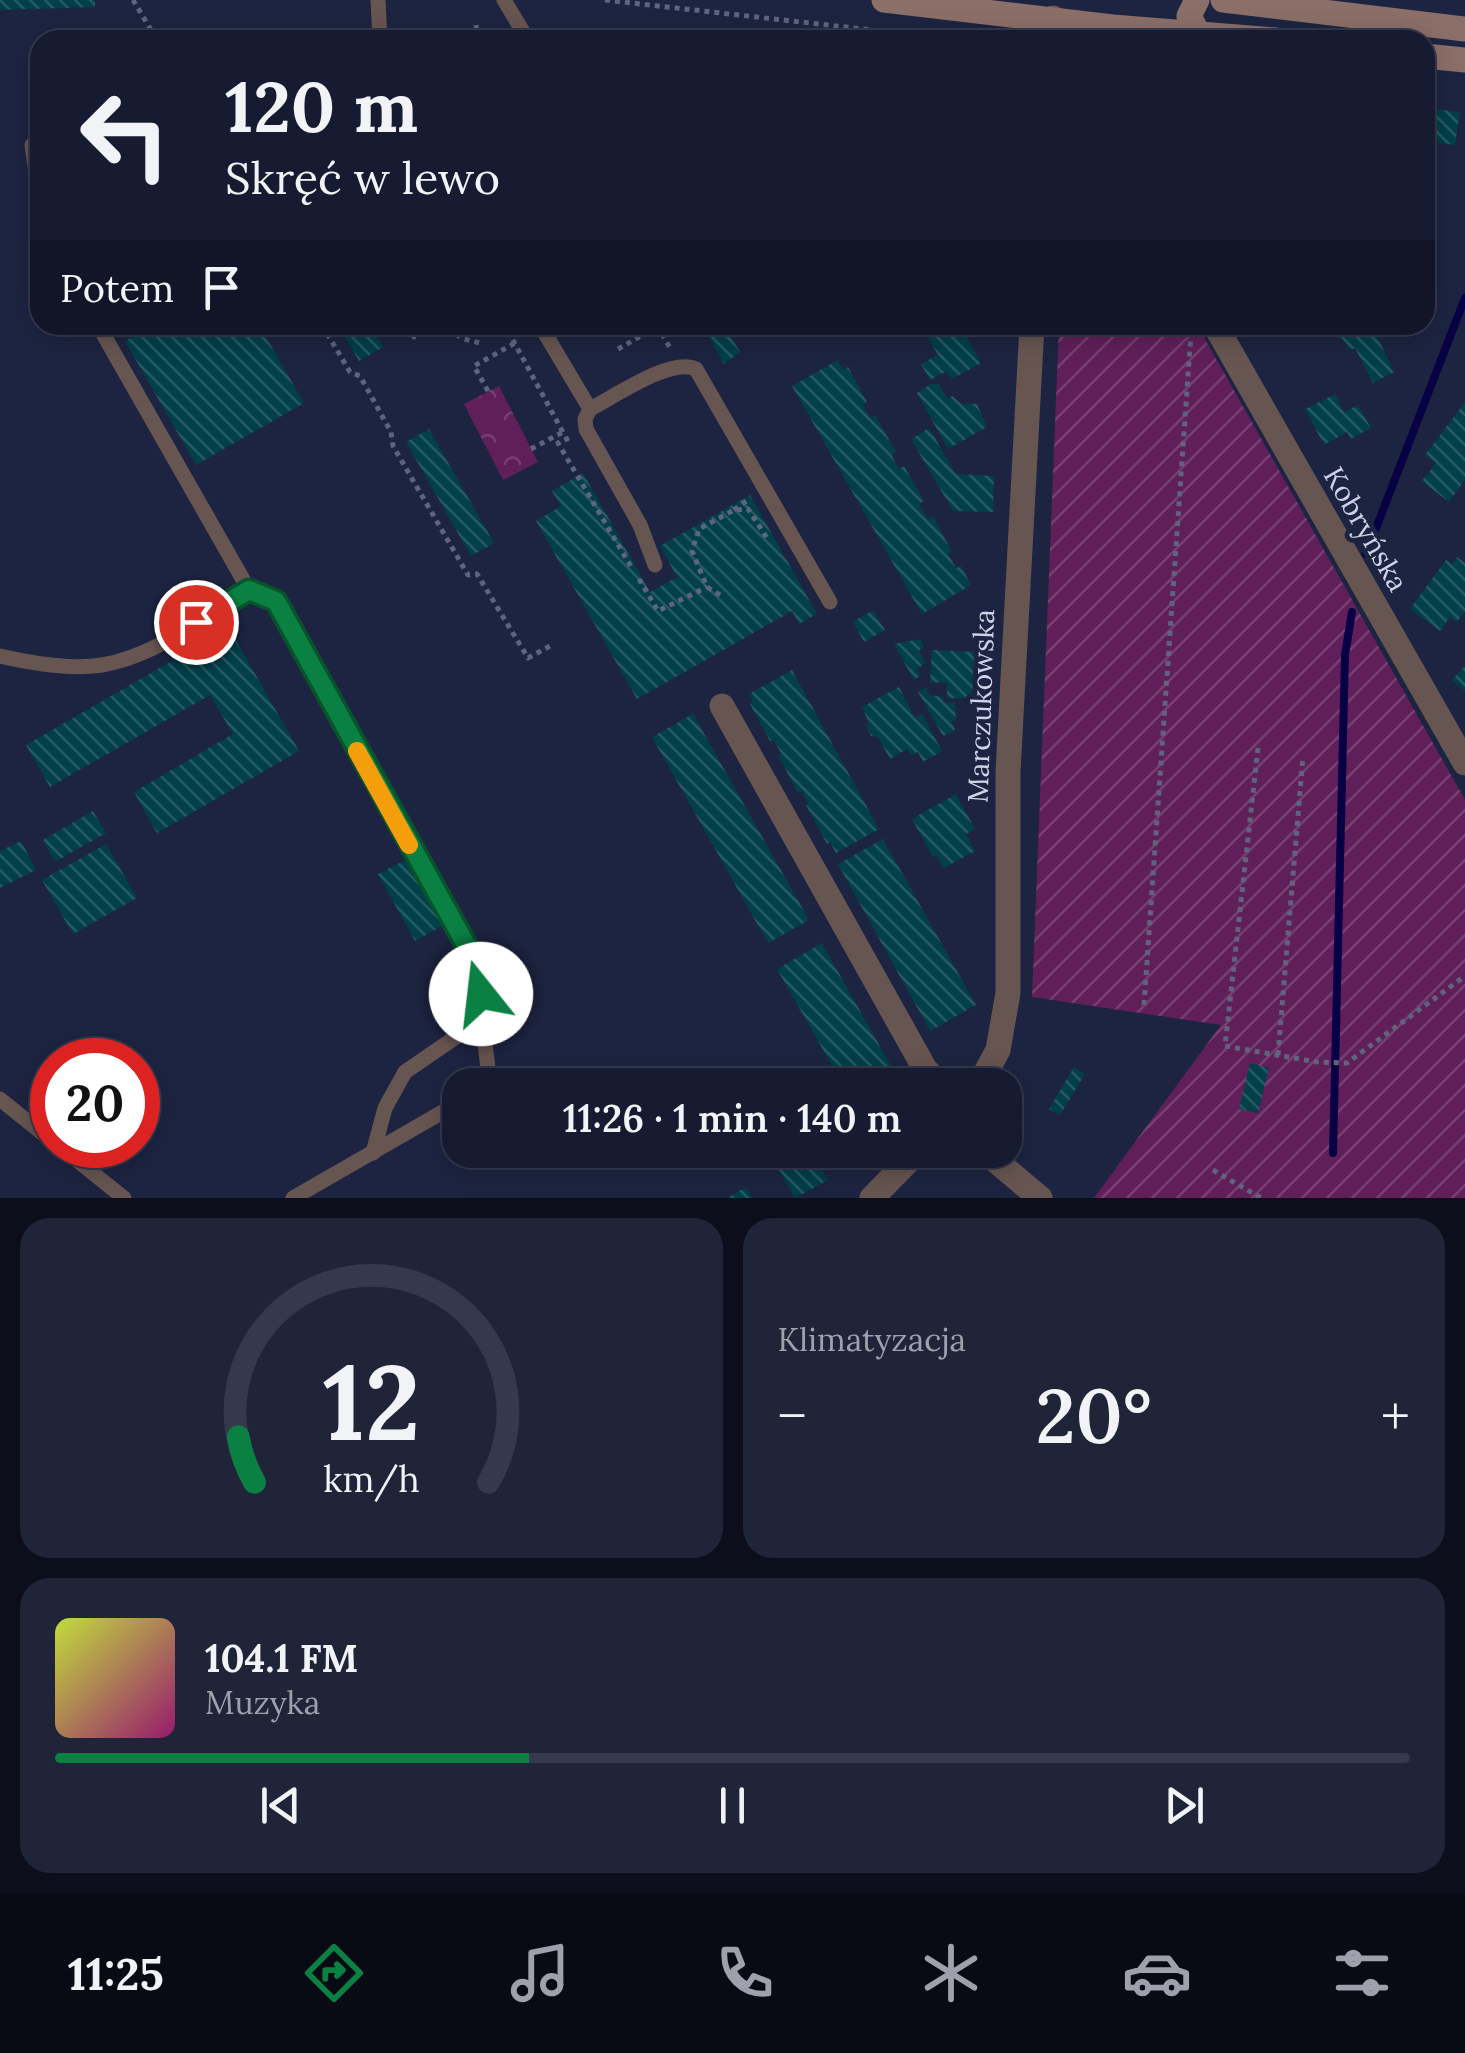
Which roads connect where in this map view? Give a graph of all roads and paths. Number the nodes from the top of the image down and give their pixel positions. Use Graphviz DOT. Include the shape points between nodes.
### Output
graph roads {
  1 [pos="133,0"];
  2 [pos="378,0"];
  3 [pos="504,0"];
  4 [pos="605,0"];
  5 [pos="1197,0"];
  6 [pos="1223,0"];
  7 [pos="902,1"];
  8 [pos="1052,19"];
  9 [pos="476,24"];
  10 [pos="1465,29"];
  11 [pos="151,30"];
  12 [pos="380,30"];
  13 [pos="477,30"];
  14 [pos="522,30"];
  15 [pos="872,30"];
  16 [pos="1167,30"];
  17 [pos="1196,30"];
  18 [pos="1435,57"];
  19 [pos="1465,60"];
  20 [pos="104,335"];
  21 [pos="328,335"];
  22 [pos="458,335"];
  23 [pos="511,335"];
  24 [pos="546,335"];
  25 [pos="643,335"];
  26 [pos="1031,335"];
  27 [pos="1191,335"];
  28 [pos="1220,335"];
  29 [pos="516,343"];
  30 [pos="484,344"];
  31 [pos="618,349"];
  32 [pos="488,392"];
  33 [pos="590,410"];
  34 [pos="558,443"];
  35 [pos="532,449"];
  36 [pos="582,482"];
  37 [pos="741,483"];
  38 [pos="734,510"];
  39 [pos="792,536"];
  40 [pos="655,565"];
  41 [pos="249,590"];
  42 [pos="720,594"];
  43 [pos="830,602"];
  44 [pos="550,646"];
  45 [pos="0,656"];
  46 [pos="722,706"];
  47 [pos="1258,748"];
  48 [pos="1303,756"];
  49 [pos="1465,763"];
  50 [pos="1465,976"];
  51 [pos="1144,1005"];
  52 [pos="482,1020"];
  53 [pos="1278,1055"];
  54 [pos="488,1068"];
  55 [pos="925,1068"];
  56 [pos="988,1068"];
  57 [pos="0,1099"];
  58 [pos="442,1113"];
  59 [pos="30,1123"];
  60 [pos="373,1153"];
  61 [pos="86,1168"];
  62 [pos="901,1168"];
  63 [pos="1004,1168"];
  64 [pos="1213,1170"];
  65 [pos="124,1198"];
  66 [pos="293,1198"];
  67 [pos="872,1198"];
  68 [pos="1040,1198"];
  69 [pos="1261,1198"];
  1 -- 11 [label="path"];
  2 -- 12 [label="lane"];
  3 -- 14 [label="lane"];
  4 -- 15 [label="path"];
  5 -- 17 [label="main road" via="1189,16"];
  6 -- 10 [label="main road"];
  7 -- 8 [label="main road"];
  8 -- 16 [label="main road"];
  9 -- 13 [label="path"];
  18 -- 19 [label="main road"];
  20 -- 41 [label="lane"];
  21 -- 44 [label="path" via="350,372 360,376 392,446 468,575 477,574 528,658"];
  22 -- 30 [label="path"];
  23 -- 29 [label="path"];
  24 -- 33 [label="lane"];
  25 -- 31 [label="path"];
  26 -- 56 [label="street, Marczukowska" via="1008,772 1008,994"];
  27 -- 51 [label="path"];
  28 -- 49 [label="street, Kobryńska"];
  29 -- 32 [label="path" via="474,366"];
  29 -- 35 [label="path" via="564,436"];
  33 -- 39 [label="lane" via="669,368 696,368"];
  33 -- 40 [label="lane" via="586,430"];
  34 -- 36 [label="path"];
  37 -- 38 [label="path" via="750,499"];
  38 -- 39 [label="path" via="748,509 772,546"];
  38 -- 42 [label="path" via="700,529 692,551 707,587"];
  39 -- 43 [label="lane"];
  41 -- 45 [label="lane" via="142,653 101,665"];
  41 -- 52 [label="lane" via="276,601 480,970"];
  46 -- 55 [label="street"];
  47 -- 53 [label="path" via="1225,1046"];
  48 -- 53 [label="path"];
  50 -- 53 [label="path" via="1346,1063"];
  52 -- 54 [label="lane"];
  52 -- 60 [label="lane" via="405,1072 385,1108"];
  57 -- 59 [label="lane"];
  58 -- 60 [label="lane"];
  60 -- 66 [label="lane"];
  61 -- 65 [label="lane"];
  62 -- 67 [label="street"];
  63 -- 68 [label="street"];
  64 -- 69 [label="path"];
}
